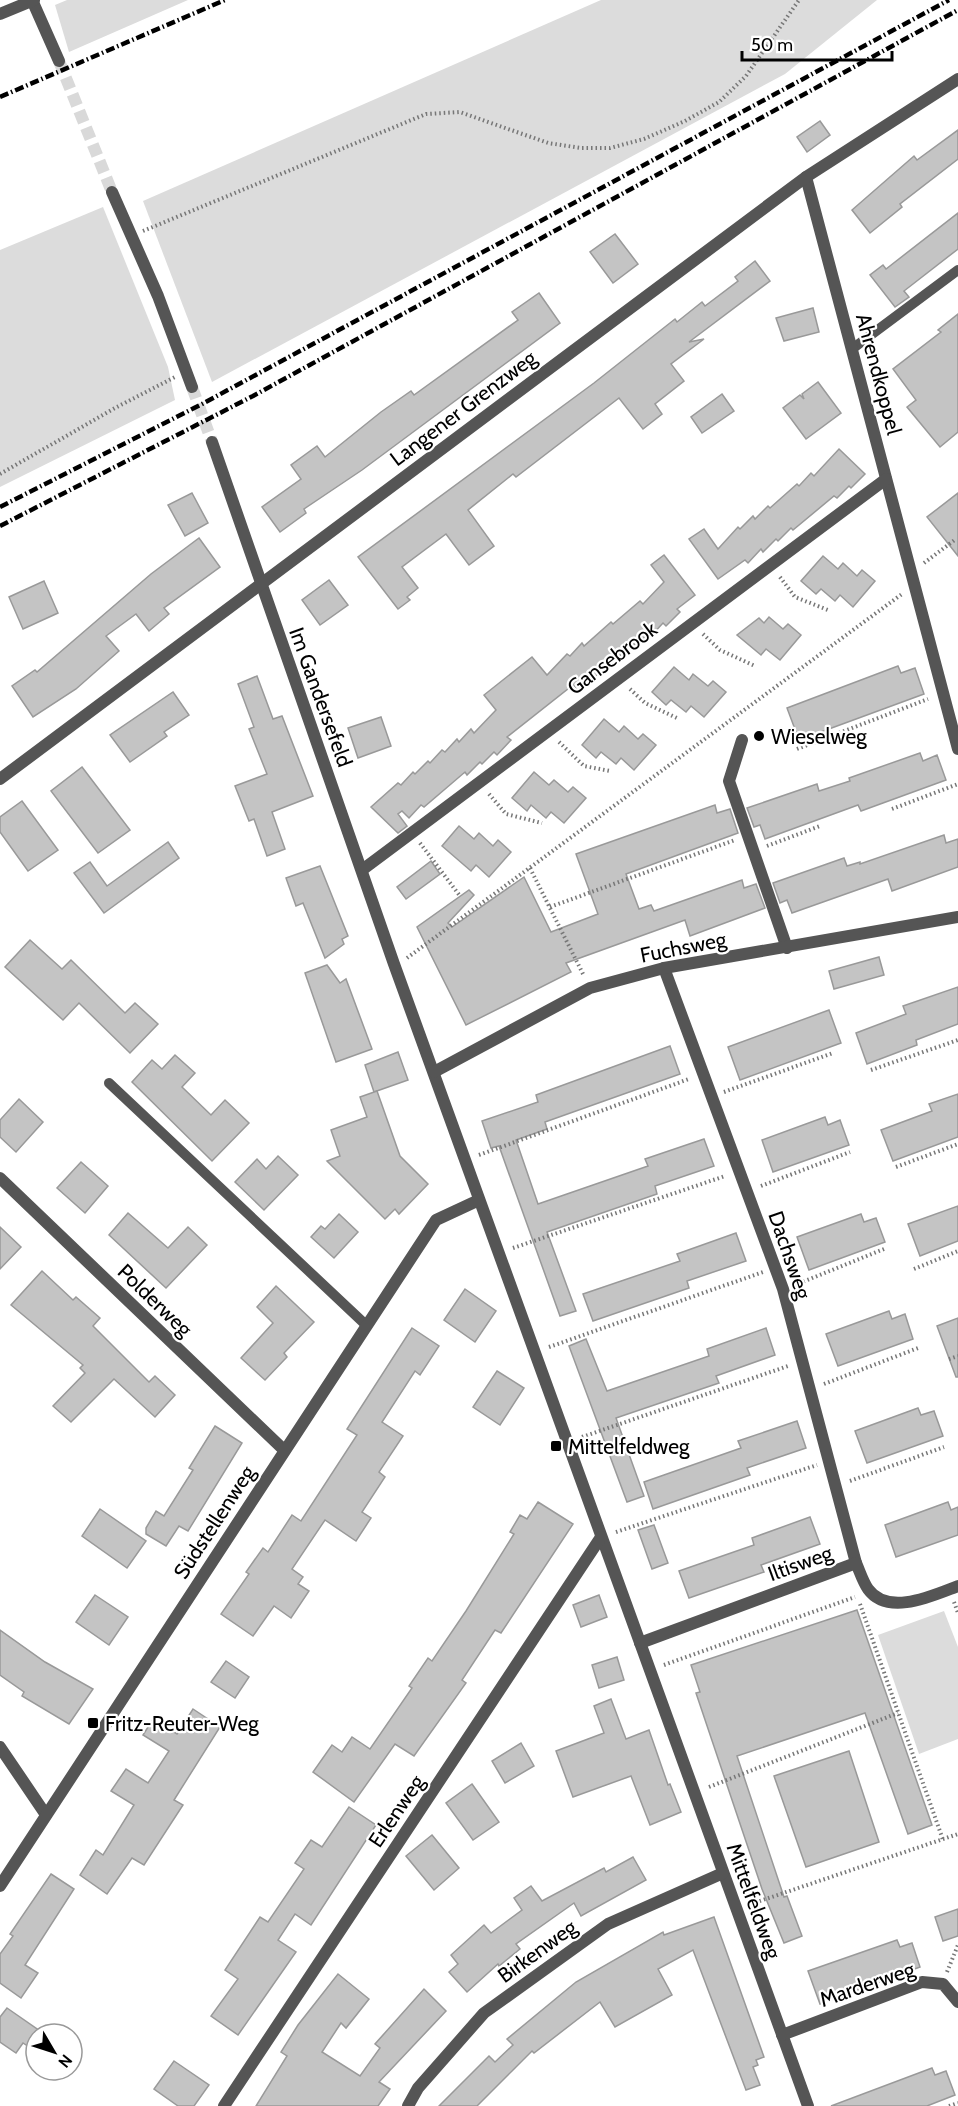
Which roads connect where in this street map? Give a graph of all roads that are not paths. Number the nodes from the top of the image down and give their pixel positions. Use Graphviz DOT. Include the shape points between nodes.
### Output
graph roads {
  1 [pos="33,0"];
  2 [pos="0,14"];
  3 [pos="59,61"];
  4 [pos="958,79"];
  5 [pos="806,177"];
  6 [pos="112,192"];
  7 [pos="958,270"];
  8 [pos="852,349"];
  9 [pos="192,387"];
  10 [pos="212,442"];
  11 [pos="886,479"];
  12 [pos="260,583"];
  13 [pos="742,740"];
  14 [pos="958,749"];
  15 [pos="0,779"];
  16 [pos="362,870"];
  17 [pos="958,918"];
  18 [pos="787,948"];
  19 [pos="394,966"];
  20 [pos="664,968"];
  21 [pos="434,1072"];
  22 [pos="109,1083"];
  23 [pos="0,1178"];
  24 [pos="479,1200"];
  25 [pos="366,1325"];
  26 [pos="284,1450"];
  27 [pos="601,1537"];
  28 [pos="851,1565"];
  29 [pos="958,1586"];
  30 [pos="640,1644"];
  31 [pos="0,1747"];
  32 [pos="46,1815"];
  33 [pos="723,1873"];
  34 [pos="0,1886"];
  35 [pos="958,2002"];
  36 [pos="782,2035"];
  37 [pos="224,2106"];
  38 [pos="408,2106"];
  39 [pos="808,2106"];
  1 -- 2 [label="street"];
  1 -- 3 [label="street"];
  4 -- 5 [label="street, Langener Grenzweg"];
  5 -- 8 [label="street, Ahrendkoppel"];
  5 -- 12 [label="street, Langener Grenzweg"];
  6 -- 9 [label="street"];
  7 -- 8 [label="lane"];
  8 -- 11 [label="street, Ahrendkoppel"];
  10 -- 12 [label="street, Im Gandersefeld"];
  11 -- 14 [label="street, Ahrendkoppel"];
  11 -- 16 [label="street, Gansebrook"];
  12 -- 15 [label="street, Langener Grenzweg"];
  12 -- 16 [label="street, Im Gandersefeld"];
  13 -- 18 [label="street" via="729,781"];
  16 -- 19 [label="street, Im Gandersefeld"];
  17 -- 18 [label="street, Fuchsweg"];
  18 -- 20 [label="street, Fuchsweg"];
  19 -- 21 [label="street, Mittelfeldweg"];
  20 -- 21 [label="street, Fuchsweg" via="590,988"];
  20 -- 28 [label="street, Dachsweg" via="783,1289 829,1461"];
  21 -- 24 [label="street, Mittelfeldweg"];
  22 -- 25 [label="lane"];
  23 -- 26 [label="street, Polderweg"];
  24 -- 25 [label="street, Südstellenweg" via="436,1220"];
  24 -- 27 [label="street, Mittelfeldweg"];
  25 -- 26 [label="street, Südstellenweg"];
  26 -- 32 [label="street, Südstellenweg"];
  27 -- 30 [label="street, Mittelfeldweg"];
  27 -- 37 [label="street, Erlenweg"];
  28 -- 29 [label="street, Iltisweg" via="869,1591 887,1602 911,1602"];
  28 -- 30 [label="street, Iltisweg"];
  30 -- 33 [label="street, Mittelfeldweg"];
  31 -- 32 [label="street"];
  32 -- 34 [label="street, Südstellenweg"];
  33 -- 36 [label="street, Mittelfeldweg"];
  33 -- 38 [label="street, Birkenweg" via="608,1924 484,2013 418,2088"];
  35 -- 36 [label="street, Marderweg" via="943,1984 922,1982"];
  36 -- 39 [label="street, Mittelfeldweg"];
}
